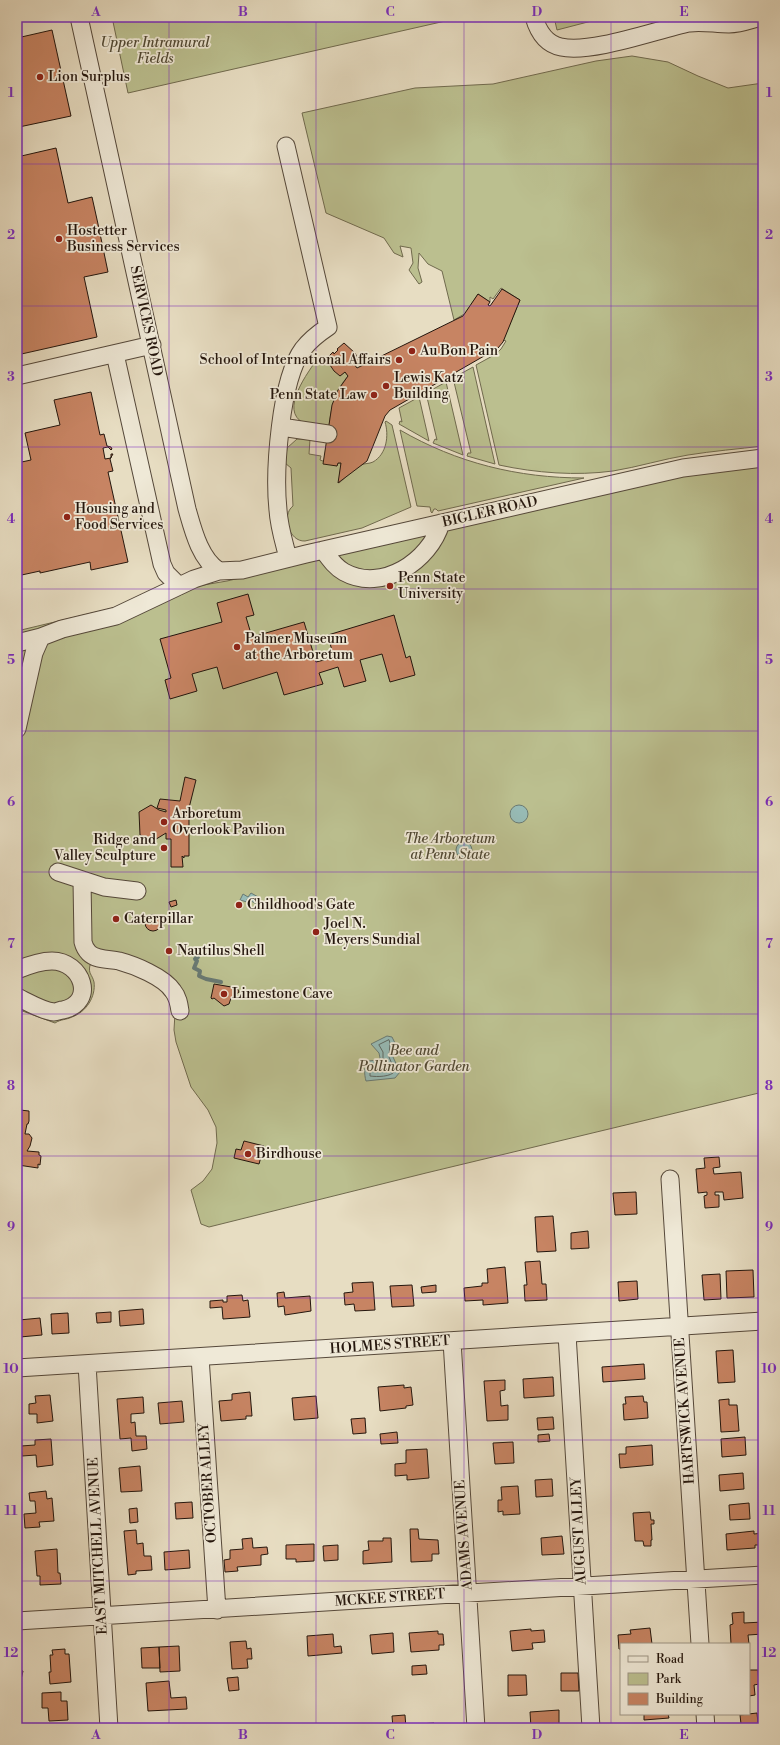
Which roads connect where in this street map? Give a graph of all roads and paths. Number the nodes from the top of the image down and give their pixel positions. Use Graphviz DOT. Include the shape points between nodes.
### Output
graph roads {
  1 [pos="79,17"];
  2 [pos="534,17"];
  3 [pos="761,17"];
  4 [pos="286,146"];
  5 [pos="152,345"];
  6 [pos="115,354"];
  7 [pos="17,376"];
  8 [pos="281,427"];
  9 [pos="328,434"];
  10 [pos="763,458"];
  11 [pos="441,524"];
  12 [pos="323,550"];
  13 [pos="288,558"];
  14 [pos="219,571"];
  15 [pos="179,586"];
  16 [pos="41,637"];
  17 [pos="17,643"];
  18 [pos="17,729"];
  19 [pos="58,872"];
  20 [pos="82,880"];
  21 [pos="137,891"];
  22 [pos="89,953"];
  23 [pos="17,970"];
  24 [pos="74,970"];
  25 [pos="17,997"];
  26 [pos="180,1011"];
  27 [pos="670,1179"];
  28 [pos="763,1321"];
  29 [pos="679,1327"];
  30 [pos="567,1334"];
  31 [pos="452,1341"];
  32 [pos="200,1357"];
  33 [pos="87,1364"];
  34 [pos="17,1368"];
  35 [pos="763,1575"];
  36 [pos="696,1578"];
  37 [pos="582,1587"];
  38 [pos="468,1592"];
  39 [pos="216,1610"];
  40 [pos="102,1616"];
  41 [pos="17,1621"];
  42 [pos="700,1643"];
  43 [pos="705,1715"];
  44 [pos="109,1728"];
  45 [pos="476,1728"];
  46 [pos="591,1728"];
  47 [pos="706,1728"];
  1 -- 5 [label="street, SERVICES ROAD"];
  2 -- 3 [label="street" via="541,34 549,42 560,47 584,48 690,23 740,23"];
  4 -- 8 [label="street" via="328,327 308,344 296,364"];
  5 -- 6 [label="street"];
  5 -- 14 [label="street, SERVICES ROAD" via="191,522 211,566"];
  6 -- 7 [label="street"];
  6 -- 15 [label="street" via="162,564 166,573"];
  8 -- 9 [label="street"];
  8 -- 13 [label="street" via="277,459 277,499"];
  10 -- 11 [label="street, BIGLER ROAD" via="683,468"];
  11 -- 12 [label="street, BIGLER ROAD"];
  11 -- 12 [label="street" via="438,533 425,551 413,563 392,575 363,578 350,575 332,562"];
  12 -- 13 [label="street, BIGLER ROAD"];
  13 -- 14 [label="street, BIGLER ROAD" via="242,570"];
  14 -- 15 [label="street, BIGLER ROAD"];
  15 -- 16 [label="street, BIGLER ROAD" via="116,616 62,629"];
  16 -- 17 [label="street, BIGLER ROAD"];
  16 -- 18 [label="street" via="34,653"];
  19 -- 20 [label="street"];
  20 -- 21 [label="street" via="104,887"];
  20 -- 22 [label="street" via="83,942"];
  22 -- 24 [label="street"];
  22 -- 26 [label="street" via="95,957 141,969 164,981 179,1002"];
  23 -- 24 [label="street" via="36,963 54,961"];
  24 -- 25 [label="street" via="83,984 82,996 73,1007 54,1012"];
  27 -- 29 [label="street, HARTSWICK AVENUE"];
  28 -- 29 [label="street, HOLMES STREET"];
  29 -- 30 [label="street, HOLMES STREET"];
  29 -- 36 [label="street, HARTSWICK AVENUE"];
  30 -- 31 [label="street, HOLMES STREET"];
  30 -- 37 [label="street, AUGUST ALLEY"];
  31 -- 32 [label="street, HOLMES STREET"];
  31 -- 38 [label="street, ADAMS AVENUE"];
  32 -- 33 [label="street, HOLMES STREET"];
  32 -- 39 [label="street, OCTOBER ALLEY"];
  33 -- 34 [label="street, HOLMES STREET"];
  33 -- 40 [label="street, EAST MITCHELL AVENUE"];
  35 -- 36 [label="street, MCKEE STREET"];
  36 -- 37 [label="street, MCKEE STREET"];
  36 -- 42 [label="street, HARTSWICK AVENUE"];
  37 -- 38 [label="street, MCKEE STREET"];
  37 -- 46 [label="street, AUGUST ALLEY"];
  38 -- 39 [label="street, MCKEE STREET"];
  38 -- 45 [label="street, ADAMS AVENUE"];
  39 -- 40 [label="street, MCKEE STREET"];
  40 -- 41 [label="street, MCKEE STREET"];
  40 -- 44 [label="street, EAST MITCHELL AVENUE"];
  43 -- 47 [label="street"];
}
